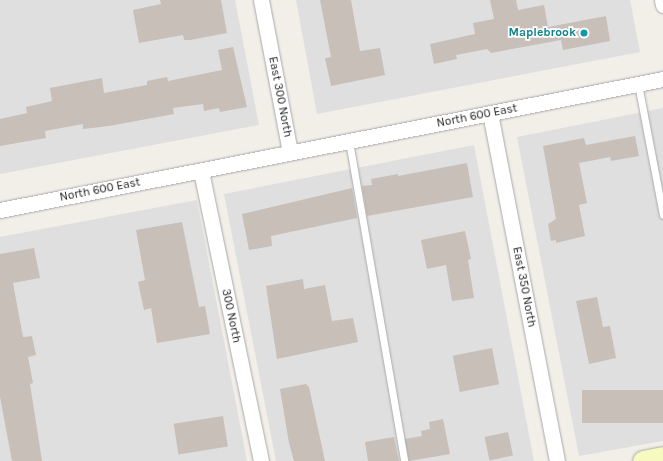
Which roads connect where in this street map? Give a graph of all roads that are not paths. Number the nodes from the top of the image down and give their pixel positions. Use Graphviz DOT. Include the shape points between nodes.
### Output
graph roads {
  1 [pos="261,0"];
  2 [pos="662,0"];
  3 [pos="663,5"];
  4 [pos="663,79"];
  5 [pos="638,84"];
  6 [pos="490,113"];
  7 [pos="349,141"];
  8 [pos="290,152"];
  9 [pos="201,171"];
  10 [pos="0,210"];
  11 [pos="663,215"];
  12 [pos="663,457"];
  13 [pos="261,461"];
  14 [pos="404,461"];
  15 [pos="557,461"];
  16 [pos="643,461"];
  1 -- 8 [label="street, East 300 North"];
  2 -- 3 [label="street"];
  4 -- 5 [label="street, North 600 East"];
  5 -- 6 [label="street, North 600 East"];
  5 -- 11 [label="lane"];
  6 -- 7 [label="street, North 600 East"];
  6 -- 15 [label="street, East 350 North"];
  7 -- 8 [label="street, North 600 East"];
  7 -- 14 [label="lane"];
  8 -- 9 [label="street, East 300 North"];
  9 -- 10 [label="street, North 600 East"];
  9 -- 13 [label="street, 300 North"];
  12 -- 16 [label="street"];
}
